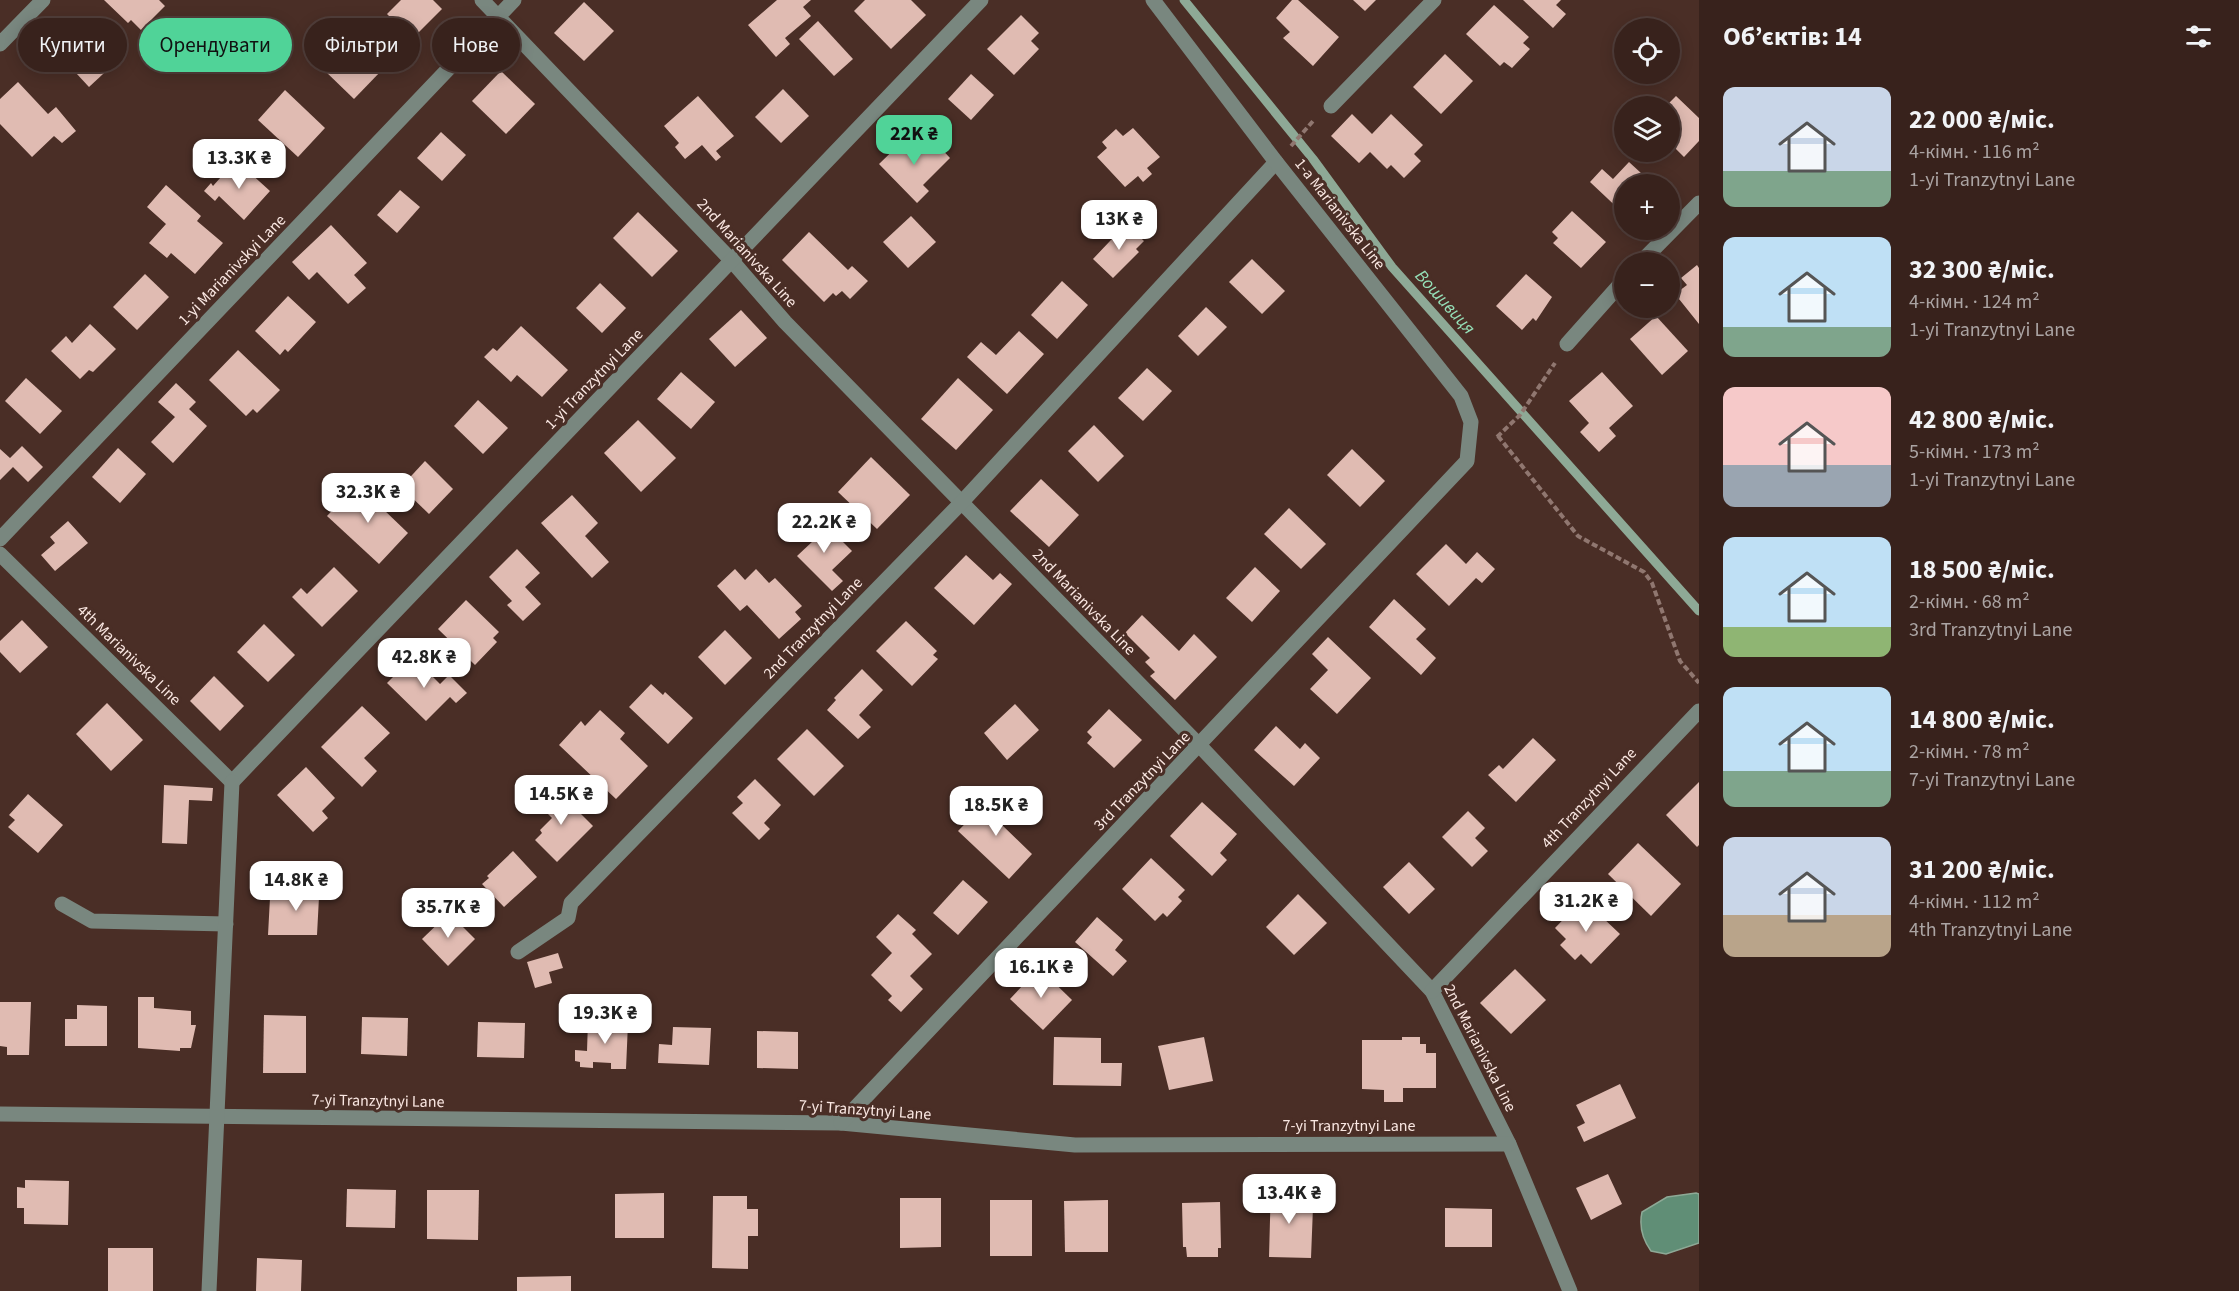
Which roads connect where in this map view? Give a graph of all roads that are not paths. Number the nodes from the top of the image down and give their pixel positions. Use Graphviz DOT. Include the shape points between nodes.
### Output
graph roads {
  1 [pos="43,0"];
  2 [pos="482,0"];
  3 [pos="514,0"];
  4 [pos="981,0"];
  5 [pos="1154,0"];
  6 [pos="1434,0"];
  7 [pos="498,16"];
  8 [pos="0,44"];
  9 [pos="1330,106"];
  10 [pos="1276,162"];
  11 [pos="1699,203"];
  12 [pos="1651,252"];
  13 [pos="732,261"];
  14 [pos="1614,291"];
  15 [pos="1567,344"];
  16 [pos="1467,461"];
  17 [pos="961,502"];
  18 [pos="0,539"];
  19 [pos="0,554"];
  20 [pos="1699,711"];
  21 [pos="1200,746"];
  22 [pos="232,782"];
  23 [pos="62,904"];
  24 [pos="226,924"];
  25 [pos="519,952"];
  26 [pos="1432,991"];
  27 [pos="0,1114"];
  28 [pos="217,1118"];
  29 [pos="841,1123"];
  30 [pos="1509,1144"];
  31 [pos="209,1291"];
  32 [pos="1570,1291"];
  1 -- 8 [label="street"];
  2 -- 7 [label="street, 2nd Marianivska Line"];
  3 -- 7 [label="street, 1-yi Marianivskyi Lane"];
  4 -- 13 [label="street, 1-yi Tranzytnyi Lane"];
  5 -- 10 [label="street, 1-a Marianivska Line"];
  6 -- 9 [label="street"];
  7 -- 13 [label="street, 2nd Marianivska Line"];
  7 -- 18 [label="street, 1-yi Marianivskyi Lane"];
  10 -- 16 [label="street, 1-a Marianivska Line" via="1461,396 1472,422"];
  10 -- 17 [label="street, 2nd Tranzytnyi Lane"];
  11 -- 12 [label="street"];
  13 -- 17 [label="street, 2nd Marianivska Line" via="785,322"];
  13 -- 22 [label="street, 1-yi Tranzytnyi Lane"];
  14 -- 15 [label="street"];
  16 -- 21 [label="street, 3rd Tranzytnyi Lane"];
  17 -- 21 [label="street, 2nd Marianivska Line"];
  17 -- 25 [label="street, 2nd Tranzytnyi Lane" via="571,903 568,918"];
  19 -- 22 [label="street, 4th Marianivska Line"];
  20 -- 26 [label="street, 4th Tranzytnyi Lane"];
  21 -- 26 [label="street, 2nd Marianivska Line"];
  21 -- 29 [label="street, 3rd Tranzytnyi Lane"];
  22 -- 24 [label="street"];
  23 -- 24 [label="street" via="92,921"];
  24 -- 28 [label="street"];
  26 -- 30 [label="street, 2nd Marianivska Line"];
  27 -- 28 [label="street, 7-yi Tranzytnyi Lane"];
  28 -- 29 [label="street, 7-yi Tranzytnyi Lane"];
  28 -- 31 [label="street"];
  29 -- 30 [label="street, 7-yi Tranzytnyi Lane" via="1075,1144"];
  30 -- 32 [label="street, 2nd Marianivska Line"];
}
